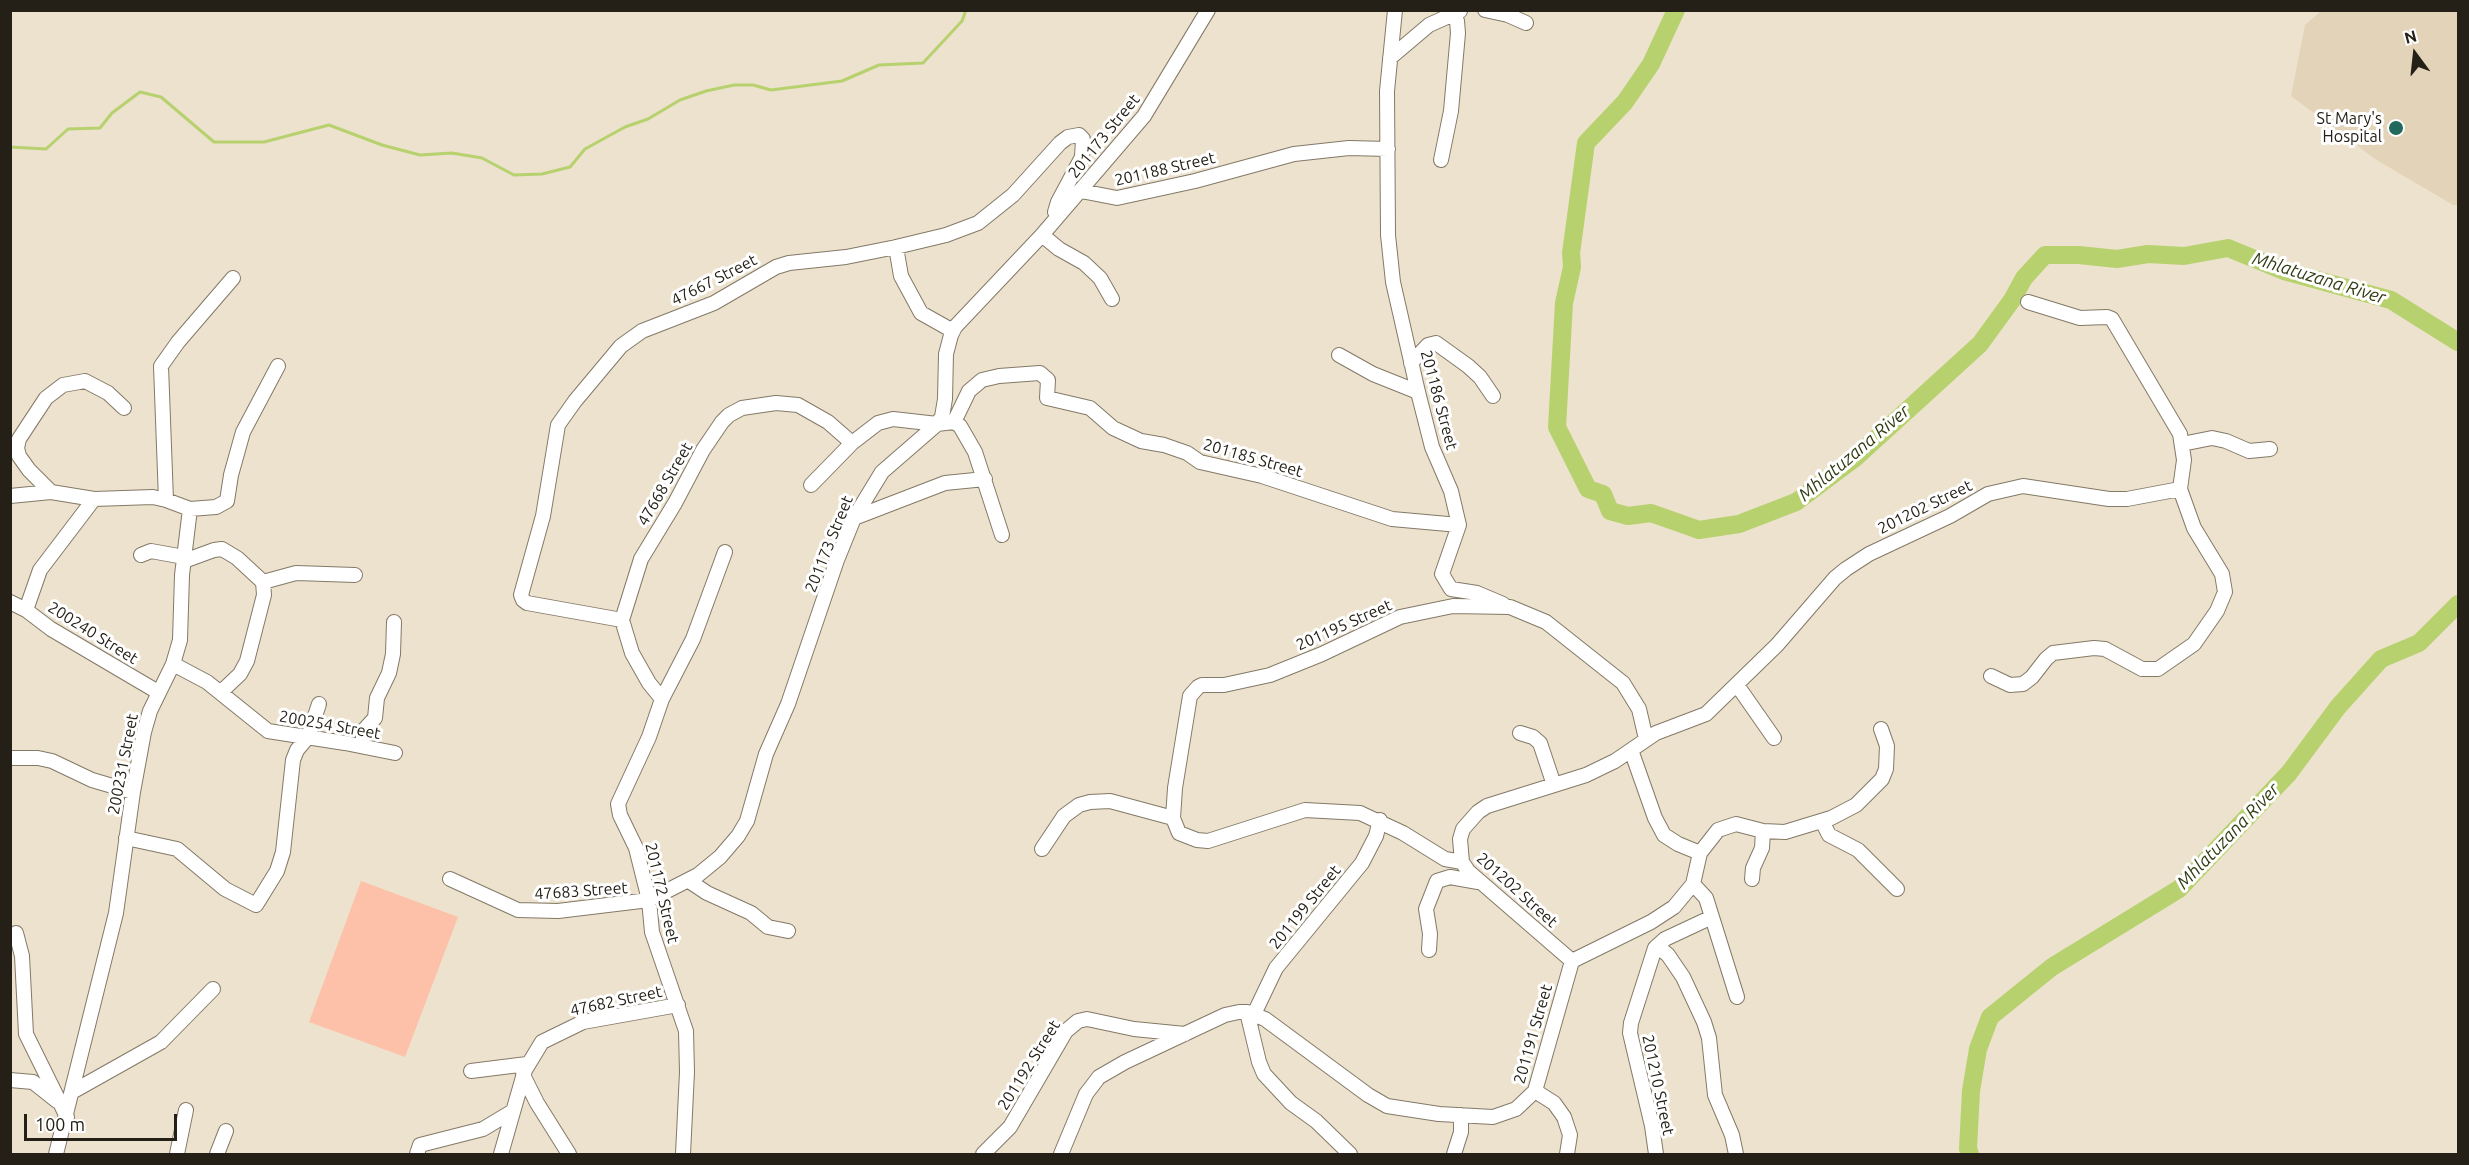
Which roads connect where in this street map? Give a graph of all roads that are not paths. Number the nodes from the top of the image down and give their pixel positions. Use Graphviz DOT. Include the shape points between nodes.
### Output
graph roads {
  1 [pos="1208,10"];
  2 [pos="1395,10"];
  3 [pos="1485,10"];
  4 [pos="1459,11"];
  5 [pos="1526,23"];
  6 [pos="1390,57"];
  7 [pos="1388,150"];
  8 [pos="1441,160"];
  9 [pos="1081,191"];
  10 [pos="1061,213"];
  11 [pos="1042,235"];
  12 [pos="896,247"];
  13 [pos="233,278"];
  14 [pos="1112,299"];
  15 [pos="2028,302"];
  16 [pos="953,331"];
  17 [pos="1339,355"];
  18 [pos="1411,363"];
  19 [pos="278,366"];
  20 [pos="1418,392"];
  21 [pos="1493,396"];
  22 [pos="124,408"];
  23 [pos="954,422"];
  24 [pos="937,424"];
  25 [pos="852,443"];
  26 [pos="2182,444"];
  27 [pos="2270,449"];
  28 [pos="985,479"];
  29 [pos="812,485"];
  30 [pos="2180,489"];
  31 [pos="51,492"];
  32 [pos="10,496"];
  33 [pos="94,499"];
  34 [pos="166,500"];
  35 [pos="190,509"];
  36 [pos="854,518"];
  37 [pos="1459,525"];
  38 [pos="1002,535"];
  39 [pos="725,552"];
  40 [pos="141,555"];
  41 [pos="184,559"];
  42 [pos="355,575"];
  43 [pos="264,582"];
  44 [pos="10,590"];
  45 [pos="19,606"];
  46 [pos="1510,607"];
  47 [pos="622,620"];
  48 [pos="394,622"];
  49 [pos="173,664"];
  50 [pos="1991,676"];
  51 [pos="1737,685"];
  52 [pos="158,692"];
  53 [pos="221,692"];
  54 [pos="662,699"];
  55 [pos="319,704"];
  56 [pos="1881,729"];
  57 [pos="1520,734"];
  58 [pos="308,737"];
  59 [pos="1774,738"];
  60 [pos="1646,739"];
  61 [pos="362,746"];
  62 [pos="1631,750"];
  63 [pos="394,753"];
  64 [pos="10,758"];
  65 [pos="1554,785"];
  66 [pos="133,792"];
  67 [pos="1173,818"];
  68 [pos="1380,820"];
  69 [pos="1822,821"];
  70 [pos="1762,831"];
  71 [pos="126,838"];
  72 [pos="1042,849"];
  73 [pos="1700,853"];
  74 [pos="1462,862"];
  75 [pos="450,879"];
  76 [pos="1752,879"];
  77 [pos="689,881"];
  78 [pos="1480,882"];
  79 [pos="1693,884"];
  80 [pos="1897,889"];
  81 [pos="650,900"];
  82 [pos="1712,917"];
  83 [pos="788,931"];
  84 [pos="16,933"];
  85 [pos="1657,946"];
  86 [pos="1429,950"];
  87 [pos="1572,961"];
  88 [pos="213,989"];
  89 [pos="1737,997"];
  90 [pos="678,1005"];
  91 [pos="1251,1013"];
  92 [pos="1186,1034"];
  93 [pos="525,1069"];
  94 [pos="471,1071"];
  95 [pos="10,1080"];
  96 [pos="1535,1091"];
  97 [pos="72,1092"];
  98 [pos="186,1110"];
  99 [pos="64,1111"];
  100 [pos="513,1111"];
  101 [pos="1461,1115"];
  102 [pos="226,1131"];
  103 [pos="56,1155"];
  104 [pos="177,1155"];
  105 [pos="217,1155"];
  106 [pos="417,1155"];
  107 [pos="501,1155"];
  108 [pos="569,1155"];
  109 [pos="683,1155"];
  110 [pos="983,1155"];
  111 [pos="1061,1155"];
  112 [pos="1350,1155"];
  113 [pos="1454,1155"];
  114 [pos="1567,1155"];
  115 [pos="1656,1155"];
  116 [pos="1736,1155"];
  1 -- 9 [label="street, 201173 Street" via="1144,116"];
  2 -- 6 [label="street, 201186 Street"];
  3 -- 5 [label="street"];
  4 -- 6 [label="street" via="1429,25"];
  4 -- 8 [label="street" via="1451,111"];
  6 -- 7 [label="street, 201186 Street"];
  7 -- 9 [label="street, 201188 Street" via="1328,149 1294,154 1117,198"];
  7 -- 18 [label="street, 201186 Street" via="1390,255"];
  9 -- 10 [label="street, 201173 Street"];
  10 -- 11 [label="street, 201173 Street"];
  10 -- 12 [label="street, 47667 Street" via="1055,212 1058,202 1082,157 1083,139 1079,135 1060,143 1013,195 978,223"];
  11 -- 14 [label="street" via="1084,263 1100,278"];
  11 -- 16 [label="street, 201173 Street"];
  12 -- 16 [label="street" via="901,276 921,314"];
  12 -- 47 [label="street, 47667 Street" via="776,267 714,303 642,331 609,358 564,414 558,425 543,516 521,597 527,603"];
  13 -- 34 [label="street" via="161,366"];
  15 -- 26 [label="street" via="2080,318 2112,319 2174,422"];
  16 -- 24 [label="street, 201173 Street" via="946,354 944,409"];
  17 -- 20 [label="street"];
  18 -- 20 [label="street, 201186 Street"];
  18 -- 21 [label="street" via="1428,345 1436,343 1480,377"];
  19 -- 35 [label="street" via="243,432 229,497 223,505"];
  20 -- 37 [label="street, 201186 Street"];
  22 -- 31 [label="street" via="108,393 85,381 63,385 46,398 17,448 29,470"];
  23 -- 24 [label="street"];
  23 -- 28 [label="street" via="966,436"];
  23 -- 37 [label="street, 201185 Street" via="969,391 982,380 1040,373 1048,380 1047,398 1086,406 1119,431 1141,441 1392,519"];
  24 -- 25 [label="street" via="885,420"];
  24 -- 36 [label="street, 201173 Street" via="882,472"];
  25 -- 29 [label="street"];
  25 -- 47 [label="street, 47668 Street" via="828,422 798,405 776,403 742,408 729,415 703,450 641,559"];
  26 -- 27 [label="street" via="2212,438 2249,451"];
  26 -- 30 [label="street"];
  28 -- 36 [label="street" via="945,483"];
  28 -- 38 [label="street"];
  30 -- 50 [label="street" via="2194,528 2222,574 2224,592 2194,644 2165,666 2153,670 2105,649 2088,648 2053,653 2023,684 2010,685"];
  30 -- 51 [label="street, 201202 Street" via="2127,499 2023,486 1988,494 1846,569"];
  31 -- 32 [label="street"];
  31 -- 33 [label="street"];
  33 -- 34 [label="street"];
  33 -- 45 [label="street" via="40,570"];
  34 -- 35 [label="street"];
  35 -- 41 [label="street, 200231 Street"];
  36 -- 77 [label="street, 201173 Street" via="788,704 766,754 747,821 720,857"];
  37 -- 46 [label="street" via="1443,568 1444,579 1451,589 1477,593"];
  39 -- 54 [label="street, 201172 Street" via="693,639"];
  40 -- 41 [label="street" via="152,551"];
  41 -- 43 [label="street" via="222,549"];
  41 -- 49 [label="street, 200231 Street" via="180,640"];
  42 -- 43 [label="street" via="296,573"];
  43 -- 53 [label="street" via="247,661"];
  44 -- 45 [label="street, 200240 Street"];
  45 -- 52 [label="street, 200240 Street"];
  46 -- 60 [label="street, 201195 Street" via="1546,622 1623,683 1639,709"];
  46 -- 67 [label="street, 201195 Street" via="1453,606 1400,617 1270,675 1198,687 1187,705"];
  47 -- 54 [label="street" via="632,653"];
  48 -- 61 [label="street" via="389,673 377,698 375,718 364,730"];
  49 -- 52 [label="street, 200231 Street"];
  49 -- 53 [label="street, 200254 Street"];
  51 -- 59 [label="street"];
  51 -- 60 [label="street, 201202 Street" via="1706,714"];
  52 -- 66 [label="street, 200231 Street" via="144,732"];
  53 -- 58 [label="street, 200254 Street" via="268,731"];
  54 -- 81 [label="street, 201172 Street" via="618,804 636,848"];
  55 -- 58 [label="street"];
  56 -- 69 [label="street" via="1888,753 1882,779 1856,805"];
  57 -- 65 [label="street" via="1540,743"];
  58 -- 61 [label="street, 200254 Street"];
  58 -- 71 [label="street" via="293,760 280,861 256,905 225,889 177,849"];
  60 -- 62 [label="street, 201202 Street"];
  61 -- 63 [label="street, 200254 Street"];
  62 -- 65 [label="street, 201202 Street" via="1586,776"];
  62 -- 73 [label="street" via="1664,835"];
  64 -- 66 [label="street" via="52,761 92,780"];
  65 -- 74 [label="street, 201202 Street" via="1478,812 1463,829"];
  66 -- 71 [label="street, 200231 Street"];
  67 -- 68 [label="street" via="1179,833 1208,841 1305,810 1360,813"];
  67 -- 72 [label="street" via="1110,801 1090,802 1064,816"];
  68 -- 74 [label="street" via="1445,859"];
  68 -- 91 [label="street, 201199 Street" via="1362,862 1276,968"];
  69 -- 70 [label="street" via="1785,832"];
  69 -- 80 [label="street" via="1829,835 1858,850"];
  70 -- 73 [label="street" via="1730,825 1718,830"];
  70 -- 76 [label="street" via="1762,848"];
  71 -- 97 [label="street, 200231 Street" via="116,913"];
  73 -- 79 [label="street"];
  74 -- 78 [label="street, 201202 Street"];
  75 -- 81 [label="street, 47683 Street" via="518,910 558,911"];
  77 -- 81 [label="street, 201173 Street"];
  77 -- 83 [label="street" via="751,913 768,927"];
  78 -- 86 [label="street" via="1450,877 1437,881 1426,909"];
  78 -- 87 [label="street, 201202 Street"];
  79 -- 82 [label="street" via="1704,893"];
  79 -- 87 [label="street" via="1661,916"];
  81 -- 90 [label="street, 201172 Street" via="652,932"];
  82 -- 85 [label="street"];
  82 -- 89 [label="street"];
  84 -- 99 [label="street" via="22,956 26,1034"];
  85 -- 115 [label="street, 201210 Street" via="1630,1029"];
  85 -- 116 [label="street" via="1683,977 1704,1022 1715,1095"];
  87 -- 96 [label="street, 201191 Street"];
  88 -- 97 [label="street" via="161,1042"];
  90 -- 93 [label="street, 47682 Street" via="571,1027 542,1042"];
  90 -- 109 [label="street, 201172 Street" via="687,1046"];
  91 -- 92 [label="street" via="1225,1015"];
  91 -- 101 [label="street, 201191 Street" via="1265,1019 1379,1102 1398,1110"];
  91 -- 112 [label="street" via="1264,1074 1291,1104 1316,1121"];
  92 -- 110 [label="street, 201192 Street" via="1087,1019 1078,1021 1066,1031 1010,1127"];
  92 -- 111 [label="street" via="1125,1062 1092,1084"];
  93 -- 94 [label="street"];
  93 -- 100 [label="street, 47682 Street"];
  93 -- 108 [label="street" via="537,1103"];
  95 -- 99 [label="street" via="33,1082"];
  96 -- 101 [label="street, 201191 Street" via="1507,1113 1493,1117"];
  96 -- 114 [label="street" via="1554,1103 1564,1117 1570,1135"];
  97 -- 99 [label="street, 200231 Street"];
  98 -- 104 [label="street"];
  99 -- 103 [label="street, 200231 Street"];
  100 -- 106 [label="street" via="483,1129 422,1144"];
  100 -- 107 [label="street, 47682 Street"];
  101 -- 113 [label="street"];
  102 -- 105 [label="street"];
}
